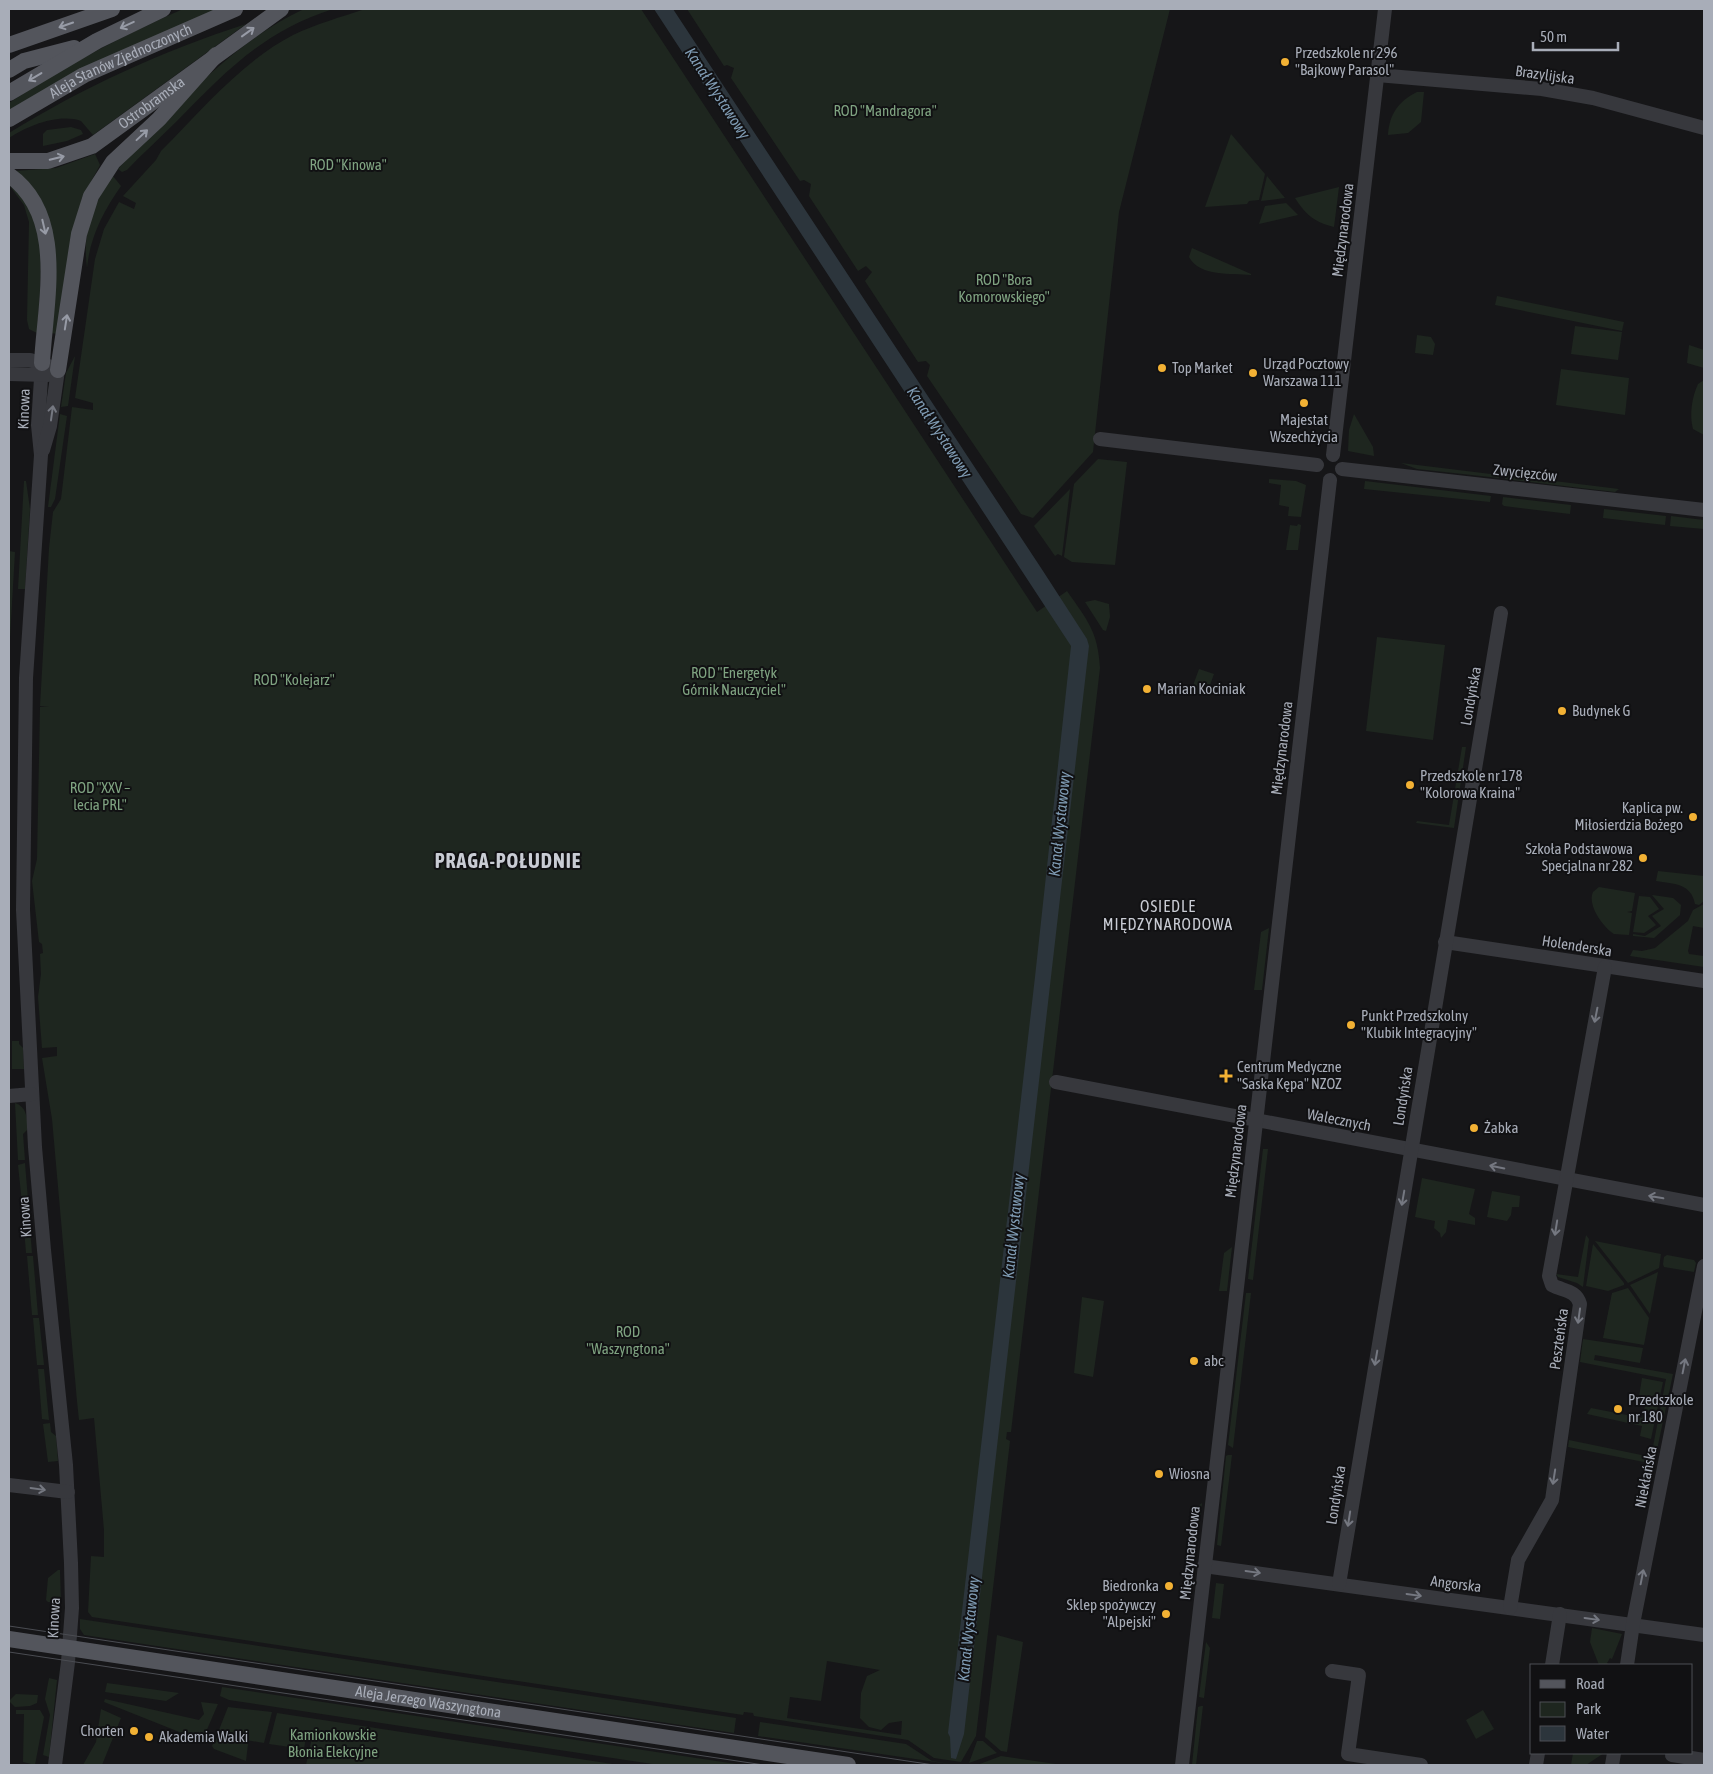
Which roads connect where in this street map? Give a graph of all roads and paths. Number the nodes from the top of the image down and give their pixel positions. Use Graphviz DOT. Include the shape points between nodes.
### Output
graph roads {
  1 [pos="112,9"];
  2 [pos="163,9"];
  3 [pos="235,9"];
  4 [pos="280,9"];
  5 [pos="1385,9"];
  6 [pos="9,44"];
  7 [pos="91,44"];
  8 [pos="216,55"];
  9 [pos="9,70"];
  10 [pos="1377,75"];
  11 [pos="9,93"];
  12 [pos="9,119"];
  13 [pos="1704,128"];
  14 [pos="9,161"];
  15 [pos="15,180"];
  16 [pos="9,360"];
  17 [pos="42,369"];
  18 [pos="58,370"];
  19 [pos="9,374"];
  20 [pos="1100,440"];
  21 [pos="41,455"];
  22 [pos="1333,455"];
  23 [pos="1317,466"];
  24 [pos="1342,469"];
  25 [pos="1330,480"];
  26 [pos="1704,510"];
  27 [pos="1501,613"];
  28 [pos="1445,942"];
  29 [pos="1605,967"];
  30 [pos="1704,981"];
  31 [pos="1056,1082"];
  32 [pos="32,1094"];
  33 [pos="9,1096"];
  34 [pos="1256,1120"];
  35 [pos="1411,1150"];
  36 [pos="1565,1180"];
  37 [pos="1704,1205"];
  38 [pos="1704,1266"];
  39 [pos="9,1485"];
  40 [pos="68,1492"];
  41 [pos="1204,1566"];
  42 [pos="1339,1584"];
  43 [pos="1510,1608"];
  44 [pos="1560,1614"];
  45 [pos="1633,1624"];
  46 [pos="1704,1635"];
  47 [pos="9,1639"];
  48 [pos="69,1648"];
  49 [pos="1552,1664"];
  50 [pos="1627,1664"];
  51 [pos="1332,1671"];
  52 [pos="1672,1755"];
  53 [pos="1704,1760"];
  54 [pos="55,1765"];
  55 [pos="848,1765"];
  56 [pos="1182,1765"];
  57 [pos="1422,1765"];
  1 -- 6 [label="main road, one-way"];
  2 -- 7 [label="main road, Aleja Stanów Zjednoczonych, one-way"];
  3 -- 12 [label="main road, Aleja Stanów Zjednoczonych" via="84,75"];
  8 -- 4 [label="main road, Ostrobramska, one-way"];
  5 -- 10 [label="street, Międzynarodowa"];
  7 -- 9 [label="main road" via="24,61"];
  7 -- 11 [label="main road, Aleja Stanów Zjednoczonych, one-way"];
  14 -- 8 [label="main road, Ostrobramska, one-way" via="58,159 85,149 109,135"];
  18 -- 8 [label="main road, one-way" via="79,234 88,203 104,173 159,119"];
  10 -- 13 [label="street, Brazylijska" via="1542,89 1593,98"];
  10 -- 22 [label="street, Międzynarodowa"];
  15 -- 17 [label="main road, one-way" via="38,207 47,244"];
  16 -- 17 [label="street" via="26,360"];
  17 -- 18 [label="street"];
  17 -- 19 [label="street"];
  17 -- 21 [label="street, Kinowa" via="38,424"];
  21 -- 18 [label="street, Kinowa, one-way" via="50,429"];
  20 -- 23 [label="street"];
  21 -- 32 [label="street, Kinowa" via="24,755 24,910"];
  22 -- 23 [label="street" via="1322,457"];
  22 -- 24 [label="street" via="1340,459"];
  23 -- 25 [label="street" via="1318,474"];
  24 -- 25 [label="street" via="1337,478"];
  24 -- 26 [label="street, Zwycięzców"];
  25 -- 34 [label="street, Międzynarodowa"];
  27 -- 28 [label="street, Londyńska"];
  28 -- 29 [label="street, Holenderska"];
  28 -- 35 [label="street, Londyńska"];
  29 -- 30 [label="street, Holenderska"];
  29 -- 36 [label="street, Peszteńska, one-way"];
  31 -- 34 [label="street, Walecznych"];
  32 -- 33 [label="street"];
  32 -- 40 [label="street, Kinowa"];
  34 -- 35 [label="street, Walecznych"];
  34 -- 41 [label="street, Międzynarodowa"];
  36 -- 35 [label="street, Walecznych, one-way"];
  35 -- 42 [label="street, Londyńska, one-way"];
  37 -- 36 [label="street, Walecznych, one-way"];
  36 -- 43 [label="street, Peszteńska, one-way" via="1548,1279 1552,1285 1576,1296 1579,1312 1552,1500 1518,1560"];
  45 -- 38 [label="street, Niekłańska, one-way"];
  39 -- 40 [label="street, one-way"];
  40 -- 48 [label="street, Kinowa" via="72,1599"];
  41 -- 42 [label="street, Angorska, one-way"];
  41 -- 56 [label="street, Międzynarodowa"];
  42 -- 43 [label="street, Angorska, one-way"];
  43 -- 44 [label="street, Angorska"];
  44 -- 45 [label="street, Angorska, one-way"];
  44 -- 49 [label="street"];
  45 -- 46 [label="street, Angorska"];
  45 -- 50 [label="street, Niekłańska"];
  47 -- 48 [label="main road, Aleja Jerzego Waszyngtona"];
  48 -- 54 [label="street, Kinowa"];
  48 -- 55 [label="main road, Aleja Jerzego Waszyngtona"];
  51 -- 57 [label="street" via="1359,1675 1348,1754"];
  52 -- 53 [label="street"];
}
